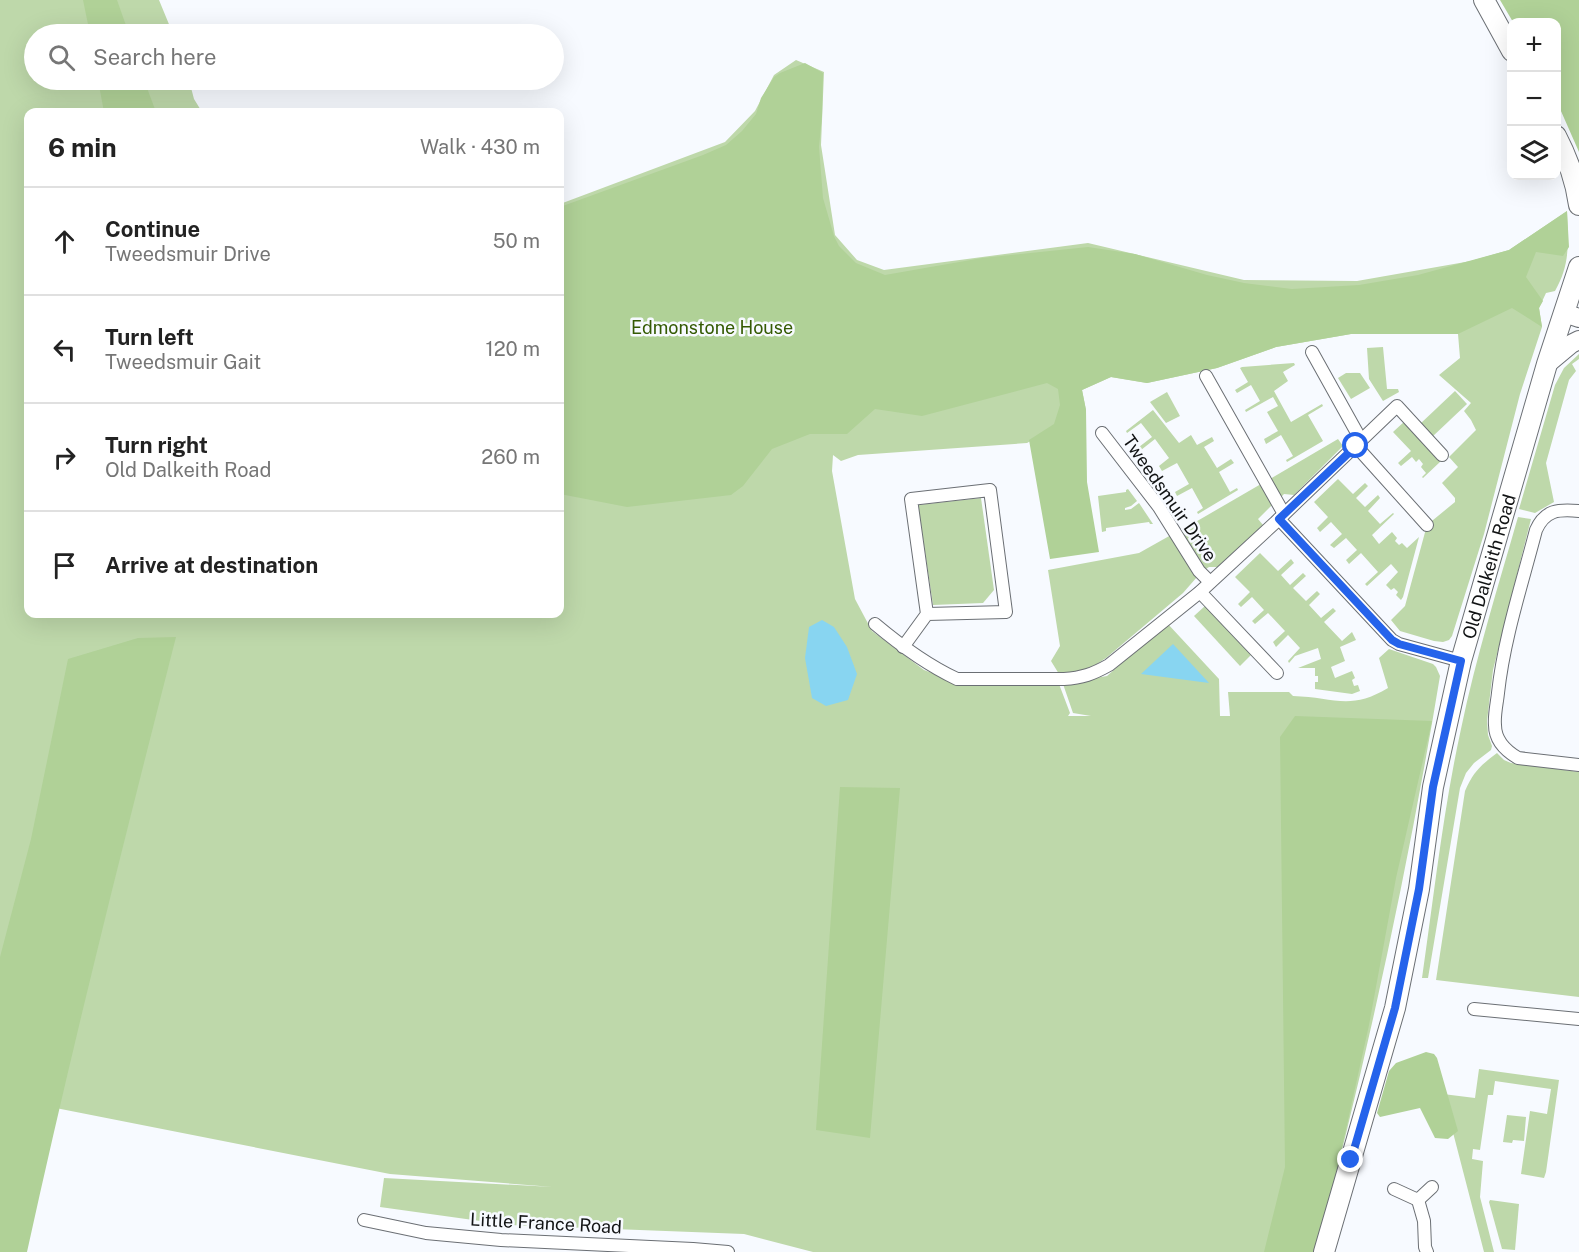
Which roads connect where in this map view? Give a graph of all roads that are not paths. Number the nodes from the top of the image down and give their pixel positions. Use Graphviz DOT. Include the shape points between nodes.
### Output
graph roads {
  1 [pos="1484,0"];
  2 [pos="1507,42"];
  3 [pos="1561,145"];
  4 [pos="1579,205"];
  5 [pos="1579,267"];
  6 [pos="1572,315"];
  7 [pos="1579,340"];
  8 [pos="1312,352"];
  9 [pos="1547,364"];
  10 [pos="1206,376"];
  11 [pos="1102,433"];
  12 [pos="1358,443"];
  13 [pos="1442,455"];
  14 [pos="1579,511"];
  15 [pos="1282,516"];
  16 [pos="1427,525"];
  17 [pos="1210,582"];
  18 [pos="1200,592"];
  19 [pos="927,614"];
  20 [pos="875,624"];
  21 [pos="903,647"];
  22 [pos="1461,661"];
  23 [pos="1277,674"];
  24 [pos="1579,765"];
  25 [pos="1474,1009"];
  26 [pos="1579,1019"];
  27 [pos="1432,1187"];
  28 [pos="1394,1189"];
  29 [pos="1418,1200"];
  30 [pos="364,1220"];
  31 [pos="728,1252"];
  32 [pos="1324,1252"];
  33 [pos="1427,1252"];
  1 -- 2 [label="main road"];
  3 -- 4 [label="main road"];
  5 -- 6 [label="main road, Old Dalkeith Road"];
  6 -- 9 [label="main road, Old Dalkeith Road"];
  7 -- 9 [label="main road"];
  8 -- 12 [label="street"];
  9 -- 22 [label="main road, Old Dalkeith Road"];
  10 -- 15 [label="street"];
  11 -- 17 [label="street, Tweedsmuir Drive"];
  12 -- 13 [label="street, Tweedsmuir Drive" via="1397,406"];
  12 -- 15 [label="street, Tweedsmuir Drive"];
  12 -- 16 [label="street"];
  14 -- 24 [label="street, Old Dalkeith Road" via="1549,514 1536,530 1500,672 1494,725 1503,746 1518,758"];
  15 -- 17 [label="street, Tweedsmuir Drive"];
  15 -- 22 [label="street" via="1392,640"];
  17 -- 18 [label="street, Tweedsmuir Drive"];
  18 -- 21 [label="street, Tweedsmuir Drive" via="1109,665 1080,678 957,679"];
  18 -- 23 [label="street, Tweedsmuir Drive"];
  19 -- 19 [label="street" via="1006,612 990,490 911,499"];
  19 -- 21 [label="street"];
  20 -- 21 [label="street, Tweedsmuir Drive"];
  22 -- 32 [label="main road, Old Dalkeith Road" via="1433,787 1419,889 1395,1008"];
  25 -- 26 [label="street" via="1489,1015"];
  27 -- 29 [label="street"];
  28 -- 29 [label="street"];
  29 -- 33 [label="street"];
  30 -- 31 [label="street, Little France Road" via="426,1233 490,1239"];
}
